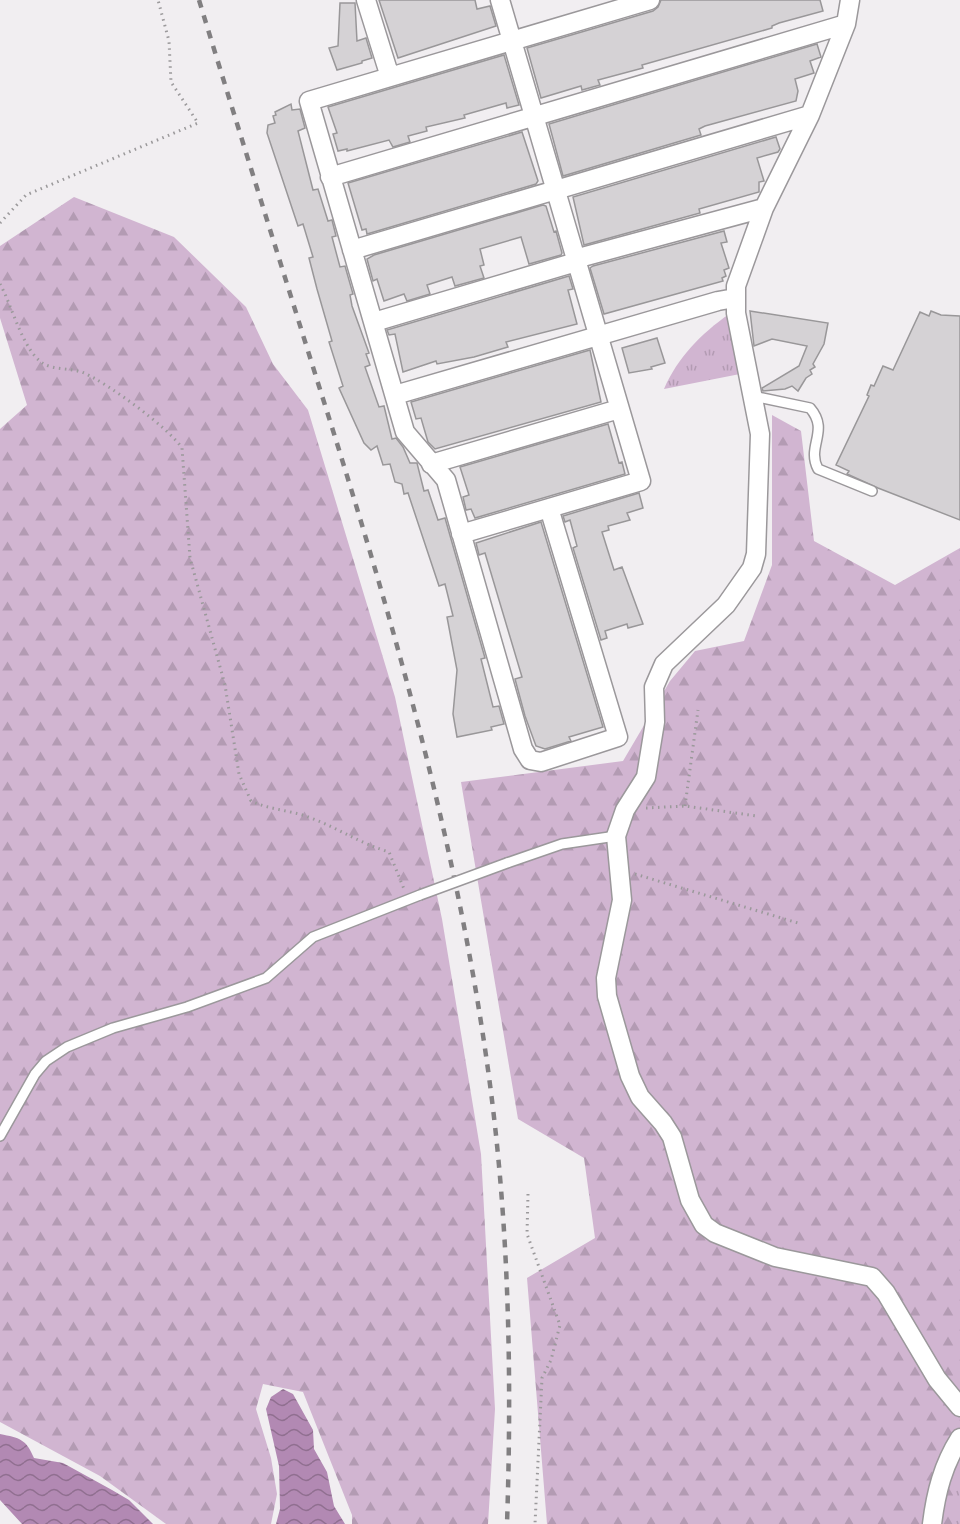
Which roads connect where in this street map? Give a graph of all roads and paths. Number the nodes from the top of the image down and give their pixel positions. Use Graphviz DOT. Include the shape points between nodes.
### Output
graph roads {
  1 [pos="158,0"];
  2 [pos="366,0"];
  3 [pos="500,0"];
  4 [pos="650,0"];
  5 [pos="850,0"];
  6 [pos="846,24"];
  7 [pos="512,41"];
  8 [pos="390,77"];
  9 [pos="810,115"];
  10 [pos="532,117"];
  11 [pos="330,177"];
  12 [pos="554,190"];
  13 [pos="764,208"];
  14 [pos="0,223"];
  15 [pos="352,250"];
  16 [pos="575,261"];
  17 [pos="0,284"];
  18 [pos="735,298"];
  19 [pos="374,322"];
  20 [pos="597,338"];
  21 [pos="395,395"];
  22 [pos="753,396"];
  23 [pos="619,409"];
  24 [pos="431,464"];
  25 [pos="872,491"];
  26 [pos="549,508"];
  27 [pos="461,534"];
  28 [pos="698,710"];
  29 [pos="685,806"];
  30 [pos="627,808"];
  31 [pos="757,816"];
  32 [pos="616,836"];
  33 [pos="622,871"];
  34 [pos="408,900"];
  35 [pos="798,923"];
  36 [pos="0,1136"];
  37 [pos="528,1194"];
  38 [pos="960,1407"];
  39 [pos="960,1438"];
  40 [pos="535,1524"];
  41 [pos="932,1524"];
  1 -- 14 [label="path" via="169,41 171,82 198,123 26,195"];
  2 -- 8 [label="street"];
  3 -- 7 [label="street"];
  4 -- 7 [label="street"];
  5 -- 6 [label="street"];
  6 -- 9 [label="street"];
  6 -- 10 [label="street"];
  7 -- 8 [label="street"];
  7 -- 10 [label="street"];
  8 -- 11 [label="street" via="309,101"];
  9 -- 12 [label="street"];
  9 -- 13 [label="street"];
  10 -- 11 [label="street"];
  10 -- 12 [label="street"];
  11 -- 15 [label="street"];
  12 -- 15 [label="street"];
  12 -- 16 [label="street"];
  13 -- 16 [label="street"];
  13 -- 18 [label="street" via="738,275"];
  15 -- 19 [label="street"];
  16 -- 19 [label="street"];
  16 -- 20 [label="street"];
  17 -- 34 [label="path" via="31,352 44,364 84,374 174,435 182,448 190,558 225,685 239,774 251,801 310,817 360,843 389,852"];
  18 -- 20 [label="street"];
  18 -- 22 [label="street"];
  19 -- 21 [label="street"];
  20 -- 21 [label="street"];
  20 -- 23 [label="street"];
  21 -- 24 [label="street" via="405,432"];
  22 -- 25 [label="lane" via="810,408 820,430 814,456 818,469"];
  22 -- 30 [label="street" via="759,434 754,561 726,605 658,674 650,763"];
  23 -- 24 [label="street"];
  23 -- 26 [label="street" via="640,481"];
  24 -- 27 [label="street" via="446,480"];
  26 -- 27 [label="street"];
  26 -- 27 [label="street" via="618,738 541,762 530,760 523,749"];
  28 -- 29 [label="path"];
  29 -- 30 [label="path"];
  29 -- 31 [label="path"];
  30 -- 32 [label="street"];
  32 -- 33 [label="street"];
  32 -- 34 [label="lane, bridge" via="562,844"];
  33 -- 35 [label="path"];
  33 -- 38 [label="street" via="622,900 606,978 607,996 627,1069 640,1097 672,1137 696,1214 715,1233 775,1257 872,1277 886,1293 937,1379"];
  34 -- 36 [label="lane" via="313,937 266,978 67,1047 35,1074"];
  37 -- 40 [label="path" via="527,1234 560,1326 542,1378"];
  39 -- 41 [label="street" via="939,1483"];
}
